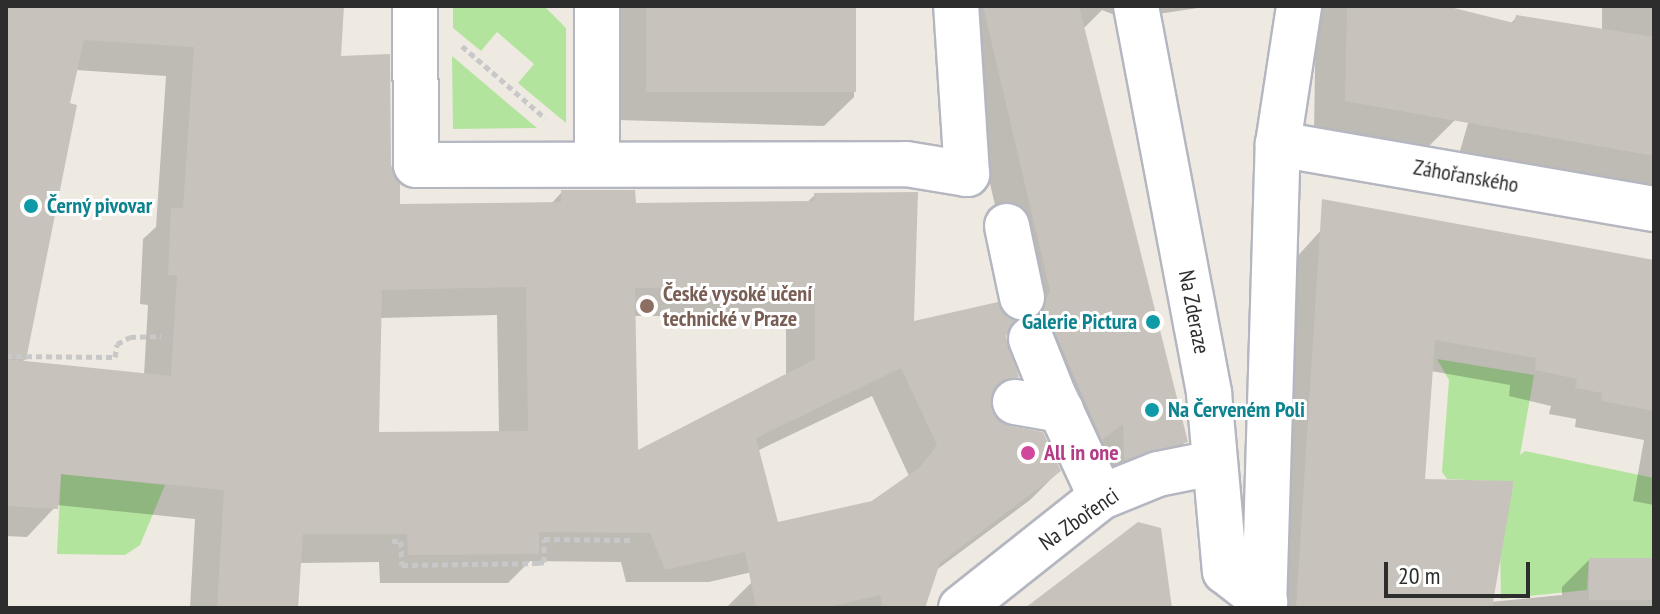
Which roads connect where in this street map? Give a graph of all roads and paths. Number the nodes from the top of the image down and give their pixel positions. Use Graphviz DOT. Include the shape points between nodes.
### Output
graph roads {
  1 [pos="415,6"];
  2 [pos="597,6"];
  3 [pos="956,6"];
  4 [pos="1136,6"];
  5 [pos="1299,6"];
  6 [pos="450,36"];
  7 [pos="1278,144"];
  8 [pos="597,163"];
  9 [pos="1654,209"];
  10 [pos="1007,226"];
  11 [pos="161,336"];
  12 [pos="6,356"];
  13 [pos="1213,463"];
  14 [pos="1101,497"];
  15 [pos="634,540"];
  16 [pos="392,541"];
  17 [pos="1264,605"];
  18 [pos="961,608"];
  1 -- 8 [label="street" via="416,165"];
  2 -- 8 [label="street"];
  3 -- 8 [label="street" via="967,174 906,164"];
  4 -- 13 [label="street, Na Zderaze" via="1209,393"];
  5 -- 7 [label="street, Na Zderaze"];
  6 -- 8 [label="path"];
  7 -- 9 [label="street, Záhořanského"];
  7 -- 17 [label="street, Na Zderaze"];
  10 -- 14 [label="street" via="1046,401"];
  11 -- 12 [label="path" via="130,337 117,344 115,357"];
  13 -- 14 [label="street, Na Zbořenci" via="1158,474"];
  13 -- 17 [label="street, Na Zderaze" via="1225,571"];
  14 -- 18 [label="street, Na Zbořenci"];
  15 -- 16 [label="path" via="544,539 544,562 538,563 416,565 402,565 401,541"];
}
